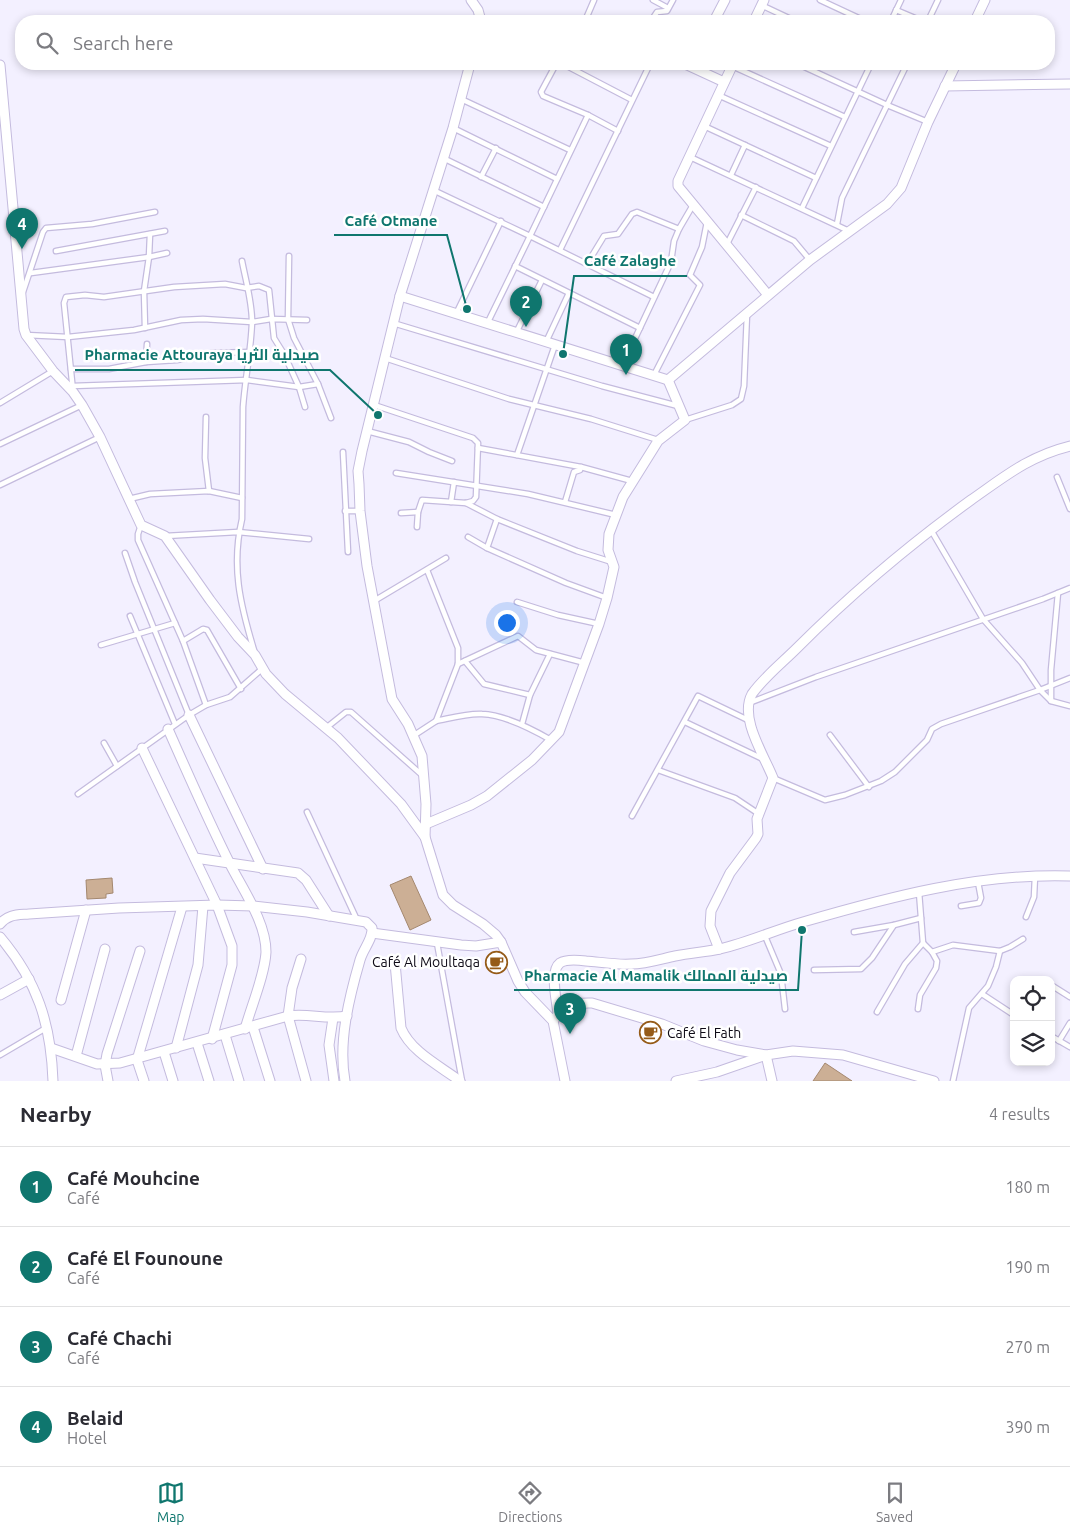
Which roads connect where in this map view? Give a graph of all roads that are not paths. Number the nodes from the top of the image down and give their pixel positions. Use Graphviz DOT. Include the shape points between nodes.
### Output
graph roads {
  1 [pos="471,0"];
  2 [pos="594,0"];
  3 [pos="653,0"];
  4 [pos="673,0"];
  5 [pos="725,0"];
  6 [pos="820,0"];
  7 [pos="901,0"];
  8 [pos="938,0"];
  9 [pos="985,0"];
  10 [pos="763,3"];
  11 [pos="668,8"];
  12 [pos="896,10"];
  13 [pos="479,15"];
  14 [pos="588,15"];
  15 [pos="655,15"];
  16 [pos="717,15"];
  17 [pos="757,15"];
  18 [pos="784,15"];
  19 [pos="852,15"];
  20 [pos="894,15"];
  21 [pos="908,15"];
  22 [pos="931,15"];
  23 [pos="978,15"];
  24 [pos="0,65"];
  25 [pos="468,70"];
  26 [pos="553,70"];
  27 [pos="574,70"];
  28 [pos="647,70"];
  29 [pos="700,70"];
  30 [pos="730,70"];
  31 [pos="743,70"];
  32 [pos="811,70"];
  33 [pos="867,70"];
  34 [pos="904,70"];
  35 [pos="953,70"];
  36 [pos="724,82"];
  37 [pos="1070,84"];
  38 [pos="946,86"];
  39 [pos="857,91"];
  40 [pos="718,95"];
  41 [pos="461,99"];
  42 [pos="632,100"];
  43 [pos="887,105"];
  44 [pos="588,115"];
  45 [pos="845,118"];
  46 [pos="928,122"];
  47 [pos="704,126"];
  48 [pos="453,128"];
  49 [pos="618,130"];
  50 [pos="745,145"];
  51 [pos="831,146"];
  52 [pos="496,148"];
  53 [pos="570,150"];
  54 [pos="690,156"];
  55 [pos="443,158"];
  56 [pos="731,175"];
  57 [pos="481,176"];
  58 [pos="816,178"];
  59 [pos="557,179"];
  60 [pos="756,187"];
  61 [pos="434,190"];
  62 [pos="694,204"];
  63 [pos="544,207"];
  64 [pos="802,208"];
  65 [pos="155,212"];
  66 [pos="741,215"];
  67 [pos="500,221"];
  68 [pos="708,221"];
  69 [pos="837,224"];
  70 [pos="679,229"];
  71 [pos="165,231"];
  72 [pos="849,231"];
  73 [pos="150,234"];
  74 [pos="530,236"];
  75 [pos="727,244"];
  76 [pos="560,250"];
  77 [pos="56,251"];
  78 [pos="167,253"];
  79 [pos="289,256"];
  80 [pos="149,257"];
  81 [pos="810,260"];
  82 [pos="242,261"];
  83 [pos="587,264"];
  84 [pos="515,266"];
  85 [pos="31,273"];
  86 [pos="542,280"];
  87 [pos="246,288"];
  88 [pos="144,292"];
  89 [pos="569,293"];
  90 [pos="768,295"];
  91 [pos="400,296"];
  92 [pos="654,297"];
  93 [pos="21,298"];
  94 [pos="747,313"];
  95 [pos="456,314"];
  96 [pos="271,319"];
  97 [pos="288,319"];
  98 [pos="307,320"];
  99 [pos="252,322"];
  100 [pos="394,323"];
  101 [pos="487,324"];
  102 [pos="144,328"];
  103 [pos="640,328"];
  104 [pos="516,333"];
  105 [pos="26,334"];
  106 [pos="68,337"];
  107 [pos="546,342"];
  108 [pos="146,344"];
  109 [pos="555,345"];
  110 [pos="250,352"];
  111 [pos="384,358"];
  112 [pos="146,362"];
  113 [pos="622,366"];
  114 [pos="71,369"];
  115 [pos="546,369"];
  116 [pos="53,371"];
  117 [pos="654,375"];
  118 [pos="247,380"];
  119 [pos="668,380"];
  120 [pos="318,384"];
  121 [pos="298,388"];
  122 [pos="73,389"];
  123 [pos="0,403"];
  124 [pos="374,405"];
  125 [pos="82,406"];
  126 [pos="534,406"];
  127 [pos="305,407"];
  128 [pos="679,407"];
  129 [pos="206,417"];
  130 [pos="331,418"];
  131 [pos="685,420"];
  132 [pos="367,431"];
  133 [pos="100,437"];
  134 [pos="658,441"];
  135 [pos="0,444"];
  136 [pos="1070,446"];
  137 [pos="478,448"];
  138 [pos="342,452"];
  139 [pos="517,456"];
  140 [pos="452,461"];
  141 [pos="581,467"];
  142 [pos="396,473"];
  143 [pos="1058,477"];
  144 [pos="632,481"];
  145 [pos="454,482"];
  146 [pos="0,485"];
  147 [pos="476,485"];
  148 [pos="209,491"];
  149 [pos="242,498"];
  150 [pos="129,499"];
  151 [pos="451,502"];
  152 [pos="565,502"];
  153 [pos="466,503"];
  154 [pos="1070,509"];
  155 [pos="360,510"];
  156 [pos="345,511"];
  157 [pos="418,512"];
  158 [pos="401,513"];
  159 [pos="616,515"];
  160 [pos="498,519"];
  161 [pos="141,525"];
  162 [pos="417,526"];
  163 [pos="931,530"];
  164 [pos="238,532"];
  165 [pos="165,536"];
  166 [pos="468,537"];
  167 [pos="309,540"];
  168 [pos="487,548"];
  169 [pos="348,552"];
  170 [pos="125,553"];
  171 [pos="446,558"];
  172 [pos="613,563"];
  173 [pos="427,570"];
  174 [pos="1070,588"];
  175 [pos="1058,593"];
  176 [pos="607,598"];
  177 [pos="374,601"];
  178 [pos="517,602"];
  179 [pos="130,616"];
  180 [pos="983,619"];
  181 [pos="175,623"];
  182 [pos="599,624"];
  183 [pos="154,629"];
  184 [pos="136,635"];
  185 [pos="183,641"];
  186 [pos="101,645"];
  187 [pos="255,654"];
  188 [pos="550,654"];
  189 [pos="465,661"];
  190 [pos="585,663"];
  191 [pos="458,664"];
  192 [pos="263,668"];
  193 [pos="1070,678"];
  194 [pos="1050,686"];
  195 [pos="241,689"];
  196 [pos="1040,690"];
  197 [pos="530,696"];
  198 [pos="1051,701"];
  199 [pos="748,703"];
  200 [pos="206,705"];
  201 [pos="1070,706"];
  202 [pos="189,715"];
  203 [pos="748,720"];
  204 [pos="436,721"];
  205 [pos="685,722"];
  206 [pos="522,724"];
  207 [pos="171,726"];
  208 [pos="326,728"];
  209 [pos="830,734"];
  210 [pos="414,736"];
  211 [pos="552,741"];
  212 [pos="104,743"];
  213 [pos="142,748"];
  214 [pos="765,759"];
  215 [pos="116,766"];
  216 [pos="658,770"];
  217 [pos="423,776"];
  218 [pos="773,778"];
  219 [pos="869,787"];
  220 [pos="78,794"];
  221 [pos="307,812"];
  222 [pos="759,814"];
  223 [pos="632,816"];
  224 [pos="426,824"];
  225 [pos="425,837"];
  226 [pos="195,858"];
  227 [pos="230,864"];
  228 [pos="262,869"];
  229 [pos="1035,876"];
  230 [pos="1070,876"];
  231 [pos="978,882"];
  232 [pos="918,892"];
  233 [pos="218,905"];
  234 [pos="203,906"];
  235 [pos="252,906"];
  236 [pos="961,906"];
  237 [pos="182,908"];
  238 [pos="86,910"];
  239 [pos="329,916"];
  240 [pos="1026,917"];
  241 [pos="921,918"];
  242 [pos="357,921"];
  243 [pos="0,924"];
  244 [pos="894,925"];
  245 [pos="854,932"];
  246 [pos="372,933"];
  247 [pos="765,936"];
  248 [pos="0,937"];
  249 [pos="1023,939"];
  250 [pos="437,941"];
  251 [pos="501,942"];
  252 [pos="923,943"];
  253 [pos="105,949"];
  254 [pos="719,949"];
  255 [pos="1000,951"];
  256 [pos="140,952"];
  257 [pos="932,952"];
  258 [pos="301,959"];
  259 [pos="395,963"];
  260 [pos="814,970"];
  261 [pos="29,980"];
  262 [pos="1055,988"];
  263 [pos="982,994"];
  264 [pos="0,995"];
  265 [pos="1070,997"];
  266 [pos="62,1000"];
  267 [pos="785,1009"];
  268 [pos="918,1009"];
  269 [pos="877,1012"];
  270 [pos="1010,1012"];
  271 [pos="288,1016"];
  272 [pos="347,1016"];
  273 [pos="333,1018"];
  274 [pos="555,1018"];
  275 [pos="1070,1023"];
  276 [pos="48,1027"];
  277 [pos="249,1028"];
  278 [pos="225,1035"];
  279 [pos="1055,1038"];
  280 [pos="212,1039"];
  281 [pos="1059,1041"];
  282 [pos="197,1043"];
  283 [pos="1070,1047"];
  284 [pos="51,1048"];
  285 [pos="176,1048"];
  286 [pos="164,1052"];
  287 [pos="0,1055"];
  288 [pos="766,1055"];
  289 [pos="76,1056"];
  290 [pos="137,1060"];
  291 [pos="106,1065"];
  292 [pos="686,1080"];
  293 [pos="53,1081"];
  294 [pos="108,1081"];
  295 [pos="144,1081"];
  296 [pos="173,1081"];
  297 [pos="209,1081"];
  298 [pos="239,1081"];
  299 [pos="270,1081"];
  300 [pos="306,1081"];
  301 [pos="334,1081"];
  302 [pos="345,1081"];
  303 [pos="461,1081"];
  304 [pos="565,1081"];
  305 [pos="676,1081"];
  306 [pos="772,1081"];
  307 [pos="934,1081"];
  308 [pos="953,1081"];
  1 -- 13 [label="street"];
  2 -- 14 [label="lane"];
  3 -- 11 [label="lane"];
  4 -- 11 [label="lane"];
  5 -- 16 [label="street"];
  6 -- 19 [label="lane"];
  7 -- 12 [label="lane"];
  8 -- 22 [label="lane"];
  9 -- 23 [label="street"];
  10 -- 17 [label="street"];
  10 -- 18 [label="lane"];
  11 -- 15 [label="lane"];
  12 -- 20 [label="lane"];
  12 -- 21 [label="lane"];
  24 -- 93 [label="street"];
  25 -- 41 [label="street"];
  26 -- 44 [label="lane" via="541,92 543,96"];
  27 -- 42 [label="lane"];
  28 -- 42 [label="lane"];
  29 -- 36 [label="street"];
  30 -- 36 [label="street"];
  31 -- 45 [label="lane"];
  32 -- 39 [label="lane"];
  33 -- 39 [label="lane"];
  34 -- 43 [label="lane"];
  35 -- 38 [label="street"];
  36 -- 40 [label="street"];
  37 -- 38 [label="street"];
  38 -- 46 [label="street"];
  39 -- 43 [label="lane"];
  39 -- 45 [label="lane"];
  40 -- 47 [label="street"];
  40 -- 51 [label="lane"];
  41 -- 48 [label="street"];
  41 -- 53 [label="lane"];
  42 -- 49 [label="lane"];
  43 -- 46 [label="lane"];
  43 -- 69 [label="lane" via="842,198"];
  44 -- 49 [label="lane"];
  44 -- 53 [label="lane"];
  45 -- 51 [label="lane"];
  46 -- 72 [label="street" via="898,192 887,204"];
  47 -- 50 [label="lane"];
  47 -- 54 [label="street"];
  48 -- 52 [label="lane"];
  48 -- 55 [label="street"];
  49 -- 76 [label="lane"];
  50 -- 56 [label="lane"];
  50 -- 58 [label="lane"];
  51 -- 58 [label="lane"];
  52 -- 57 [label="lane"];
  52 -- 59 [label="lane"];
  53 -- 59 [label="lane"];
  54 -- 56 [label="lane"];
  54 -- 62 [label="street" via="678,186"];
  55 -- 57 [label="lane"];
  55 -- 61 [label="street"];
  56 -- 60 [label="lane"];
  57 -- 63 [label="lane"];
  58 -- 64 [label="lane"];
  59 -- 63 [label="lane"];
  60 -- 64 [label="lane"];
  60 -- 66 [label="lane"];
  61 -- 67 [label="lane"];
  61 -- 91 [label="street"];
  62 -- 68 [label="street"];
  62 -- 70 [label="lane"];
  63 -- 74 [label="lane"];
  64 -- 69 [label="lane"];
  65 -- 85 [label="lane" via="92,224 46,228"];
  66 -- 75 [label="lane"];
  66 -- 81 [label="lane" via="794,241"];
  67 -- 74 [label="lane"];
  67 -- 95 [label="lane"];
  68 -- 75 [label="street"];
  68 -- 117 [label="lane" via="702,247 690,275 700,285"];
  69 -- 72 [label="lane"];
  70 -- 83 [label="lane" via="637,212 618,234 604,236"];
  70 -- 92 [label="lane" via="671,262"];
  71 -- 73 [label="lane"];
  72 -- 81 [label="street"];
  73 -- 77 [label="lane"];
  73 -- 80 [label="lane"];
  74 -- 76 [label="lane"];
  74 -- 84 [label="lane"];
  75 -- 90 [label="street"];
  76 -- 83 [label="lane"];
  78 -- 80 [label="lane"];
  79 -- 97 [label="lane"];
  80 -- 85 [label="lane"];
  80 -- 88 [label="lane"];
  81 -- 90 [label="street"];
  82 -- 87 [label="lane"];
  83 -- 92 [label="lane"];
  84 -- 86 [label="lane"];
  84 -- 101 [label="lane"];
  85 -- 93 [label="lane"];
  86 -- 89 [label="lane"];
  86 -- 104 [label="lane"];
  87 -- 88 [label="lane" via="226,284"];
  87 -- 96 [label="lane" via="259,286 269,290"];
  87 -- 99 [label="lane" via="250,296"];
  88 -- 102 [label="lane"];
  88 -- 106 [label="lane" via="66,297"];
  89 -- 103 [label="lane"];
  89 -- 107 [label="lane"];
  90 -- 94 [label="street"];
  91 -- 95 [label="street"];
  91 -- 100 [label="street"];
  92 -- 103 [label="lane"];
  93 -- 105 [label="street"];
  94 -- 119 [label="street"];
  94 -- 131 [label="lane" via="741,399"];
  95 -- 101 [label="street"];
  96 -- 97 [label="lane"];
  96 -- 99 [label="lane"];
  96 -- 121 [label="lane" via="274,338"];
  97 -- 98 [label="lane"];
  97 -- 120 [label="lane" via="294,338"];
  99 -- 102 [label="lane" via="181,320"];
  99 -- 110 [label="lane"];
  100 -- 111 [label="street"];
  100 -- 115 [label="lane"];
  101 -- 104 [label="street"];
  102 -- 106 [label="lane"];
  103 -- 113 [label="lane"];
  104 -- 107 [label="street"];
  105 -- 106 [label="lane"];
  105 -- 116 [label="street"];
  106 -- 114 [label="lane"];
  107 -- 109 [label="street"];
  108 -- 112 [label="lane"];
  109 -- 113 [label="street"];
  109 -- 115 [label="lane"];
  110 -- 112 [label="lane" via="213,353"];
  110 -- 118 [label="lane"];
  111 -- 124 [label="street"];
  111 -- 126 [label="lane"];
  112 -- 114 [label="lane" via="109,369"];
  113 -- 117 [label="street"];
  114 -- 122 [label="lane"];
  115 -- 126 [label="lane"];
  115 -- 128 [label="lane"];
  116 -- 122 [label="street"];
  116 -- 123 [label="lane"];
  117 -- 119 [label="street"];
  118 -- 121 [label="lane"];
  118 -- 122 [label="lane"];
  118 -- 149 [label="lane" via="243,407"];
  119 -- 128 [label="street"];
  120 -- 121 [label="lane"];
  120 -- 130 [label="lane"];
  121 -- 127 [label="lane"];
  122 -- 125 [label="street"];
  124 -- 132 [label="street"];
  124 -- 137 [label="lane" via="473,438"];
  125 -- 133 [label="street"];
  125 -- 135 [label="lane"];
  126 -- 134 [label="lane" via="591,419"];
  126 -- 139 [label="lane"];
  128 -- 131 [label="street"];
  129 -- 148 [label="lane" via="205,458"];
  131 -- 134 [label="street"];
  132 -- 140 [label="lane" via="409,442"];
  132 -- 155 [label="street" via="358,471"];
  133 -- 146 [label="lane"];
  133 -- 150 [label="street"];
  134 -- 144 [label="street"];
  136 -- 163 [label="street" via="1017,467"];
  137 -- 139 [label="lane"];
  137 -- 147 [label="lane"];
  138 -- 156 [label="lane"];
  139 -- 141 [label="lane"];
  141 -- 144 [label="lane"];
  141 -- 152 [label="lane" via="574,472"];
  142 -- 145 [label="lane"];
  143 -- 154 [label="lane"];
  144 -- 159 [label="street"];
  145 -- 147 [label="lane"];
  145 -- 151 [label="lane"];
  147 -- 152 [label="lane"];
  147 -- 153 [label="lane" via="473,502"];
  148 -- 149 [label="lane"];
  148 -- 150 [label="lane" via="150,494"];
  149 -- 164 [label="lane"];
  150 -- 161 [label="street"];
  151 -- 153 [label="lane"];
  151 -- 157 [label="lane" via="422,500"];
  152 -- 159 [label="lane"];
  153 -- 160 [label="lane"];
  155 -- 156 [label="lane"];
  155 -- 177 [label="street"];
  156 -- 169 [label="lane"];
  157 -- 158 [label="lane"];
  157 -- 162 [label="lane"];
  159 -- 172 [label="street" via="608,543"];
  160 -- 168 [label="lane"];
  160 -- 172 [label="lane"];
  161 -- 165 [label="street"];
  161 -- 181 [label="lane" via="138,540"];
  163 -- 180 [label="lane"];
  163 -- 199 [label="street" via="855,593 762,683"];
  164 -- 165 [label="lane"];
  164 -- 167 [label="lane"];
  164 -- 187 [label="lane" via="239,592"];
  165 -- 187 [label="street" via="238,637"];
  166 -- 168 [label="lane"];
  168 -- 176 [label="lane" via="566,584"];
  170 -- 183 [label="lane"];
  171 -- 173 [label="lane"];
  172 -- 176 [label="street"];
  173 -- 177 [label="lane"];
  173 -- 191 [label="lane" via="458,648"];
  174 -- 175 [label="lane"];
  175 -- 180 [label="lane"];
  175 -- 194 [label="lane"];
  176 -- 182 [label="street"];
  177 -- 210 [label="street" via="392,698"];
  178 -- 182 [label="lane"];
  179 -- 184 [label="lane"];
  180 -- 196 [label="lane" via="1022,663"];
  180 -- 199 [label="lane"];
  181 -- 183 [label="lane"];
  181 -- 185 [label="lane"];
  182 -- 190 [label="street"];
  183 -- 184 [label="lane"];
  183 -- 202 [label="lane"];
  184 -- 186 [label="lane"];
  184 -- 207 [label="lane"];
  185 -- 195 [label="lane" via="203,629 207,630"];
  185 -- 200 [label="lane"];
  187 -- 192 [label="street"];
  188 -- 189 [label="lane" via="536,650 518,636"];
  188 -- 190 [label="lane"];
  188 -- 197 [label="lane"];
  189 -- 191 [label="lane"];
  189 -- 197 [label="lane" via="484,684"];
  190 -- 211 [label="street" via="561,728"];
  191 -- 204 [label="lane"];
  192 -- 195 [label="lane"];
  192 -- 208 [label="street" via="285,694"];
  193 -- 194 [label="lane"];
  194 -- 196 [label="lane"];
  194 -- 198 [label="lane"];
  195 -- 200 [label="lane" via="230,697"];
  196 -- 198 [label="lane"];
  196 -- 219 [label="lane" via="936,726 927,740 899,768"];
  197 -- 206 [label="lane"];
  198 -- 201 [label="lane"];
  199 -- 203 [label="street"];
  200 -- 202 [label="lane"];
  202 -- 207 [label="lane"];
  202 -- 228 [label="street"];
  203 -- 205 [label="lane" via="699,696"];
  203 -- 214 [label="street"];
  204 -- 206 [label="lane" via="481,714"];
  204 -- 210 [label="lane"];
  205 -- 214 [label="lane"];
  205 -- 216 [label="lane"];
  206 -- 211 [label="lane"];
  207 -- 213 [label="lane"];
  207 -- 227 [label="street"];
  208 -- 217 [label="lane" via="346,712 351,712"];
  208 -- 225 [label="street" via="401,804"];
  209 -- 219 [label="lane"];
  210 -- 217 [label="street" via="422,756"];
  211 -- 224 [label="street" via="487,796"];
  212 -- 215 [label="lane"];
  213 -- 215 [label="lane"];
  213 -- 226 [label="street"];
  214 -- 218 [label="street"];
  215 -- 220 [label="lane"];
  216 -- 222 [label="lane" via="735,798"];
  216 -- 223 [label="lane"];
  217 -- 224 [label="street"];
  218 -- 219 [label="lane" via="828,800"];
  218 -- 222 [label="street"];
  221 -- 242 [label="lane"];
  222 -- 254 [label="street" via="758,834 730,873 710,914 710,926"];
  224 -- 225 [label="street"];
  225 -- 251 [label="street" via="444,895"];
  226 -- 227 [label="street"];
  226 -- 233 [label="street"];
  227 -- 228 [label="street"];
  227 -- 235 [label="street"];
  228 -- 239 [label="street" via="302,876"];
  229 -- 230 [label="street"];
  229 -- 231 [label="street"];
  229 -- 240 [label="lane" via="1034,897"];
  231 -- 232 [label="street"];
  231 -- 236 [label="lane" via="979,903"];
  232 -- 241 [label="lane"];
  232 -- 247 [label="street" via="800,923"];
  233 -- 234 [label="street"];
  233 -- 235 [label="street"];
  233 -- 280 [label="street" via="233,954"];
  234 -- 237 [label="street"];
  234 -- 285 [label="street" via="198,966"];
  235 -- 239 [label="street"];
  235 -- 277 [label="street" via="263,932 266,952"];
  237 -- 238 [label="street"];
  237 -- 290 [label="street"];
  238 -- 243 [label="street" via="12,916"];
  238 -- 266 [label="street"];
  239 -- 242 [label="street"];
  241 -- 244 [label="lane"];
  241 -- 252 [label="lane"];
  242 -- 246 [label="street" via="370,925"];
  244 -- 245 [label="lane"];
  244 -- 260 [label="lane" via="862,969"];
  246 -- 250 [label="street"];
  246 -- 272 [label="street" via="360,959"];
  247 -- 254 [label="street"];
  247 -- 267 [label="lane" via="781,974"];
  248 -- 261 [label="street"];
  249 -- 255 [label="lane"];
  250 -- 251 [label="street" via="476,946"];
  250 -- 303 [label="lane"];
  251 -- 274 [label="street" via="522,986"];
  252 -- 257 [label="lane"];
  252 -- 269 [label="lane" via="905,964"];
  253 -- 289 [label="street"];
  254 -- 274 [label="street" via="632,964 562,962 554,972"];
  255 -- 257 [label="lane" via="953,945"];
  255 -- 263 [label="lane" via="994,974"];
  256 -- 291 [label="street" via="111,1038"];
  257 -- 268 [label="lane" via="937,964 920,995"];
  258 -- 271 [label="street"];
  259 -- 303 [label="street" via="400,1028 404,1037 412,1047"];
  261 -- 264 [label="street"];
  261 -- 276 [label="street"];
  262 -- 265 [label="lane"];
  263 -- 270 [label="lane"];
  263 -- 308 [label="lane" via="969,1008"];
  271 -- 273 [label="street"];
  271 -- 277 [label="street"];
  271 -- 300 [label="street"];
  272 -- 273 [label="street"];
  272 -- 302 [label="street" via="342,1065"];
  273 -- 301 [label="street" via="329,1045"];
  274 -- 288 [label="street" via="565,1008 592,1003 662,1024 704,1041"];
  274 -- 304 [label="street"];
  275 -- 281 [label="lane"];
  276 -- 284 [label="street"];
  276 -- 287 [label="lane"];
  277 -- 278 [label="street"];
  277 -- 299 [label="street"];
  278 -- 280 [label="street"];
  278 -- 298 [label="street"];
  279 -- 281 [label="lane"];
  280 -- 282 [label="street"];
  281 -- 283 [label="lane"];
  282 -- 285 [label="street"];
  282 -- 297 [label="street"];
  284 -- 289 [label="street"];
  284 -- 293 [label="street"];
  285 -- 286 [label="street"];
  286 -- 290 [label="street"];
  286 -- 296 [label="street"];
  288 -- 292 [label="street"];
  288 -- 306 [label="street"];
  288 -- 307 [label="street" via="793,1051 843,1055"];
  289 -- 291 [label="street"];
  290 -- 291 [label="street"];
  290 -- 295 [label="street"];
  291 -- 294 [label="street"];
  292 -- 305 [label="street"];
}
